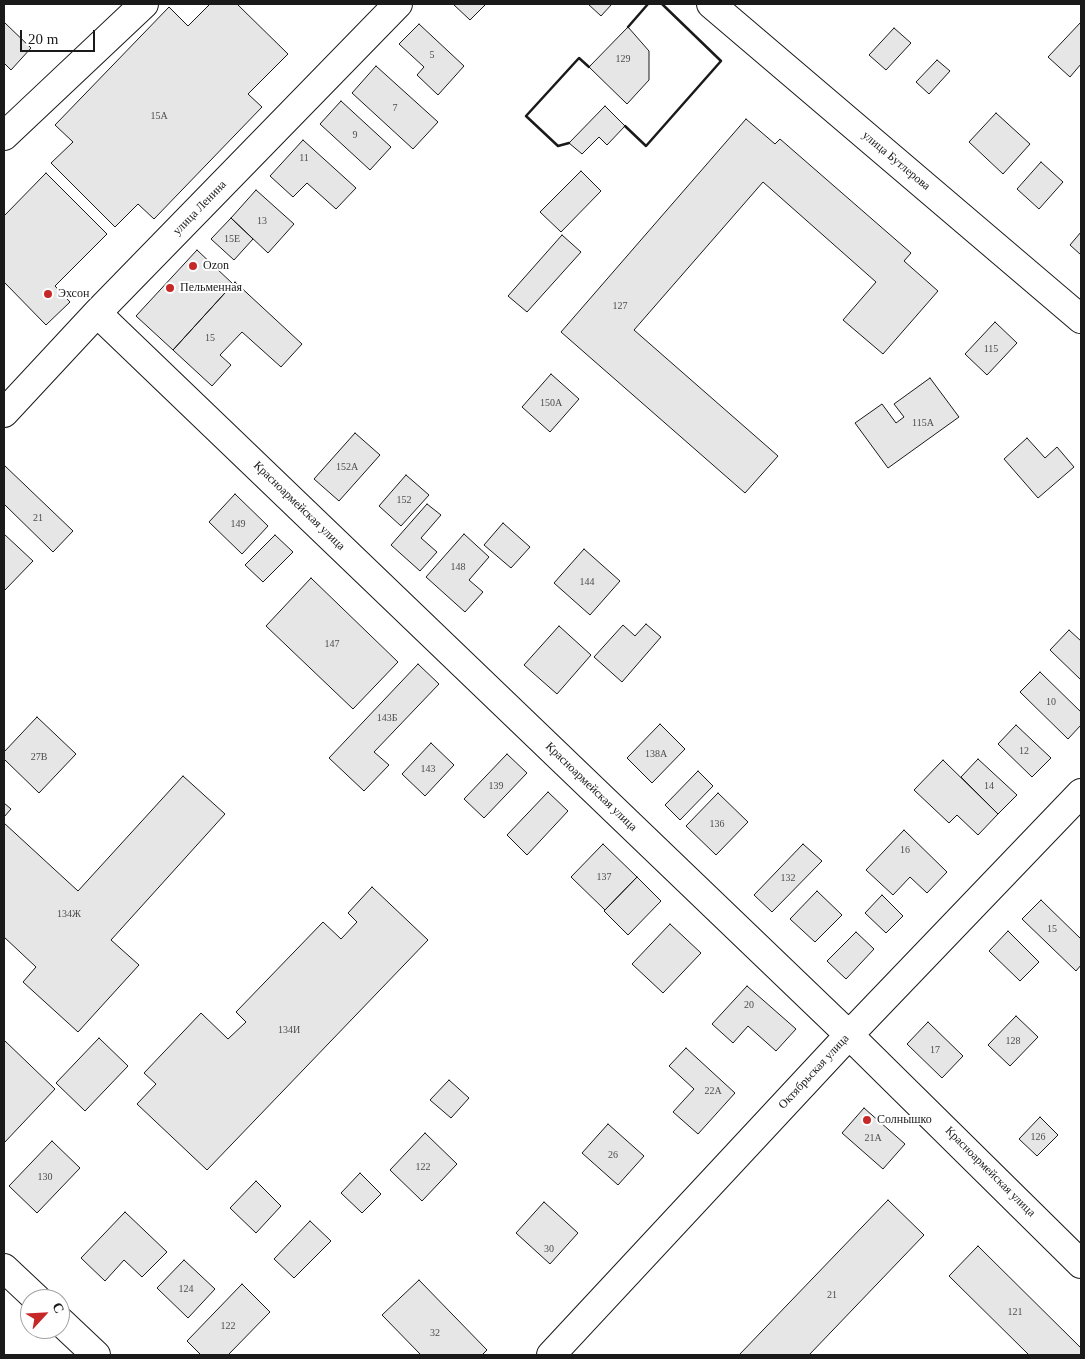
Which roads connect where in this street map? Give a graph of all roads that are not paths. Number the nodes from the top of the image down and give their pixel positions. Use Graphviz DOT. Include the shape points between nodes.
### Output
graph roads {
  1 [pos="144,4"];
  2 [pos="398,4"];
  3 [pos="711,4"];
  4 [pos="4,136"];
  5 [pos="97,313"];
  6 [pos="1081,319"];
  7 [pos="4,414"];
  8 [pos="1081,793"];
  9 [pos="850,1035"];
  10 [pos="1081,1264"];
  11 [pos="4,1268"];
  12 [pos="26,1289"];
  13 [pos="70,1330"];
  14 [pos="96,1355"];
  15 [pos="551,1355"];
  1 -- 4 [label="street"];
  2 -- 5 [label="street, улица Ленина"];
  3 -- 6 [label="street, улица Бутлерова"];
  5 -- 7 [label="street, улица Ленина"];
  5 -- 9 [label="street, Красноармейская улица"];
  8 -- 9 [label="street, Октябрьская улица"];
  9 -- 10 [label="street, Красноармейская улица"];
  9 -- 15 [label="street, Октябрьская улица"];
  11 -- 12 [label="street"];
  13 -- 14 [label="street"];
}
